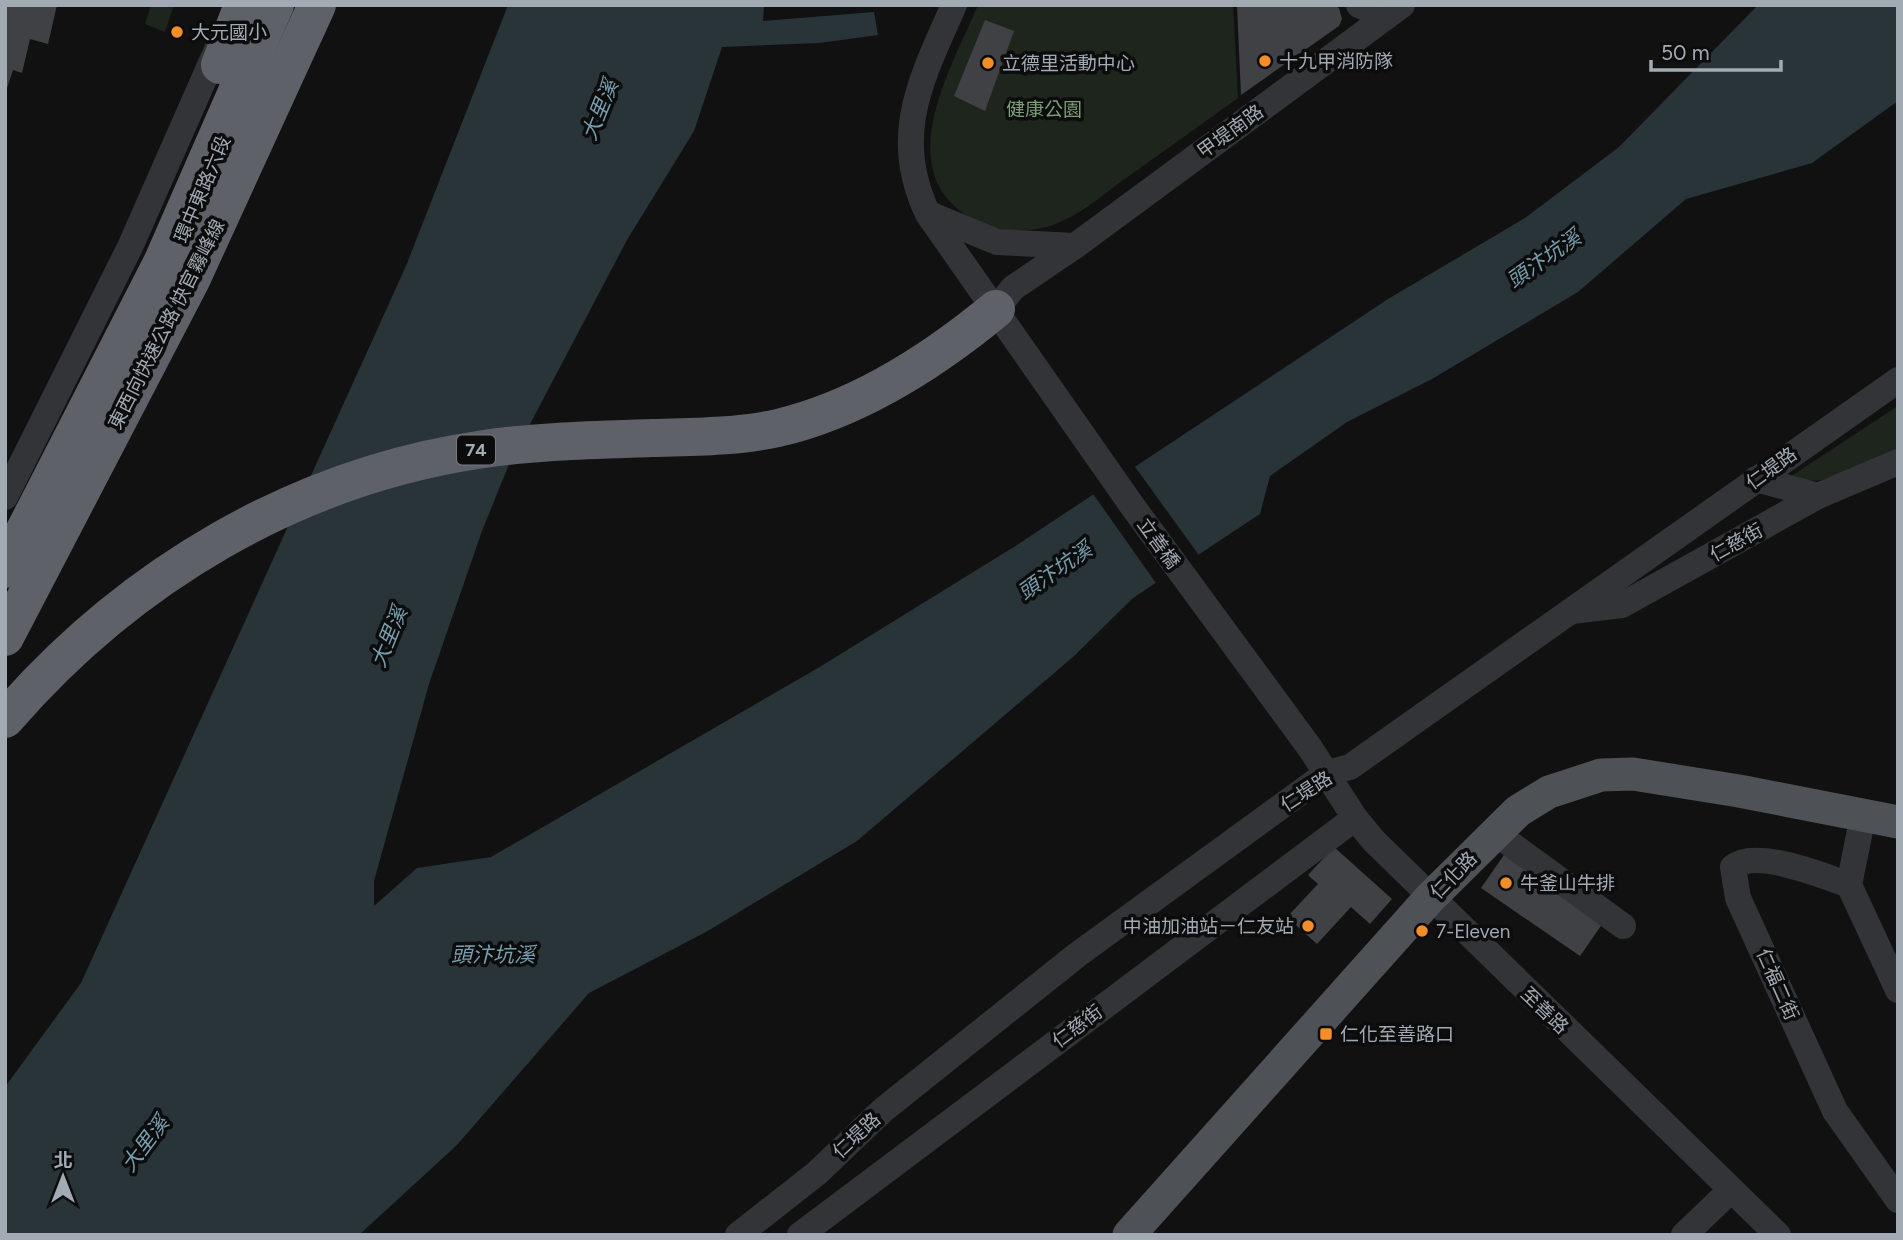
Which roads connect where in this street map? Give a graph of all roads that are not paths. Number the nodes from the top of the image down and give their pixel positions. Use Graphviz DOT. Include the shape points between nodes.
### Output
graph roads {
  1 [pos="236,5"];
  2 [pos="243,5"];
  3 [pos="275,5"];
  4 [pos="280,5"];
  5 [pos="317,5"];
  6 [pos="954,5"];
  7 [pos="1359,5"];
  8 [pos="1394,11"];
  9 [pos="928,214"];
  10 [pos="1075,246"];
  11 [pos="996,309"];
  12 [pos="1898,380"];
  13 [pos="1898,462"];
  14 [pos="1756,479"];
  15 [pos="8,485"];
  16 [pos="1818,496"];
  17 [pos="5,533"];
  18 [pos="5,569"];
  19 [pos="5,596"];
  20 [pos="1572,611"];
  21 [pos="5,637"];
  22 [pos="5,719"];
  23 [pos="1327,773"];
  24 [pos="1863,816"];
  25 [pos="1355,818"];
  26 [pos="1898,822"];
  27 [pos="1494,832"];
  28 [pos="1849,886"];
  29 [pos="1430,898"];
  30 [pos="1623,926"];
  31 [pos="1898,990"];
  32 [pos="1731,1190"];
  33 [pos="1898,1200"];
  34 [pos="738,1235"];
  35 [pos="800,1235"];
  36 [pos="1129,1235"];
  37 [pos="1684,1235"];
  38 [pos="1778,1235"];
  1 -- 15 [label="street" via="130,247"];
  2 -- 17 [label="highway" via="142,253"];
  3 -- 18 [label="highway, 東西向快速公路 快官霧峰線" via="162,263"];
  4 -- 19 [label="street, 環中東路六段" via="170,265"];
  5 -- 21 [label="highway, 東西向快速公路 快官霧峰線" via="191,280"];
  6 -- 9 [label="street" via="916,95 909,128 913,170"];
  7 -- 8 [label="street"];
  8 -- 10 [label="street, 甲堤南路"];
  9 -- 10 [label="street" via="997,242"];
  9 -- 11 [label="street"];
  10 -- 11 [label="street, 甲堤南路" via="1013,288"];
  11 -- 22 [label="highway, 74" via="876,391 800,422 729,435 483,449 392,468 294,503 204,549 145,588 65,657"];
  11 -- 23 [label="street, 立善橋" via="1132,507"];
  12 -- 14 [label="street, 仁堤路"];
  13 -- 16 [label="street, 仁慈街"];
  14 -- 16 [label="street"];
  14 -- 20 [label="street, 仁堤路"];
  16 -- 20 [label="street, 仁慈街" via="1622,605"];
  20 -- 23 [label="street, 仁堤路" via="1350,767"];
  23 -- 25 [label="street, 至善路"];
  23 -- 34 [label="street, 仁堤路" via="1077,955 883,1110 817,1172"];
  24 -- 26 [label="main road, 仁化路"];
  24 -- 27 [label="main road, 仁化路" via="1667,778 1617,774 1549,792"];
  24 -- 28 [label="street"];
  25 -- 29 [label="street, 至善路"];
  25 -- 35 [label="street, 仁慈街"];
  27 -- 29 [label="main road, 仁化路"];
  27 -- 30 [label="street"];
  28 -- 31 [label="street"];
  28 -- 33 [label="street, 仁福二街" via="1808,869 1747,860 1733,867 1738,898 1835,1111"];
  29 -- 32 [label="street, 至善路"];
  29 -- 36 [label="main road, 仁化路"];
  32 -- 37 [label="street"];
  32 -- 38 [label="street, 至善路"];
}
